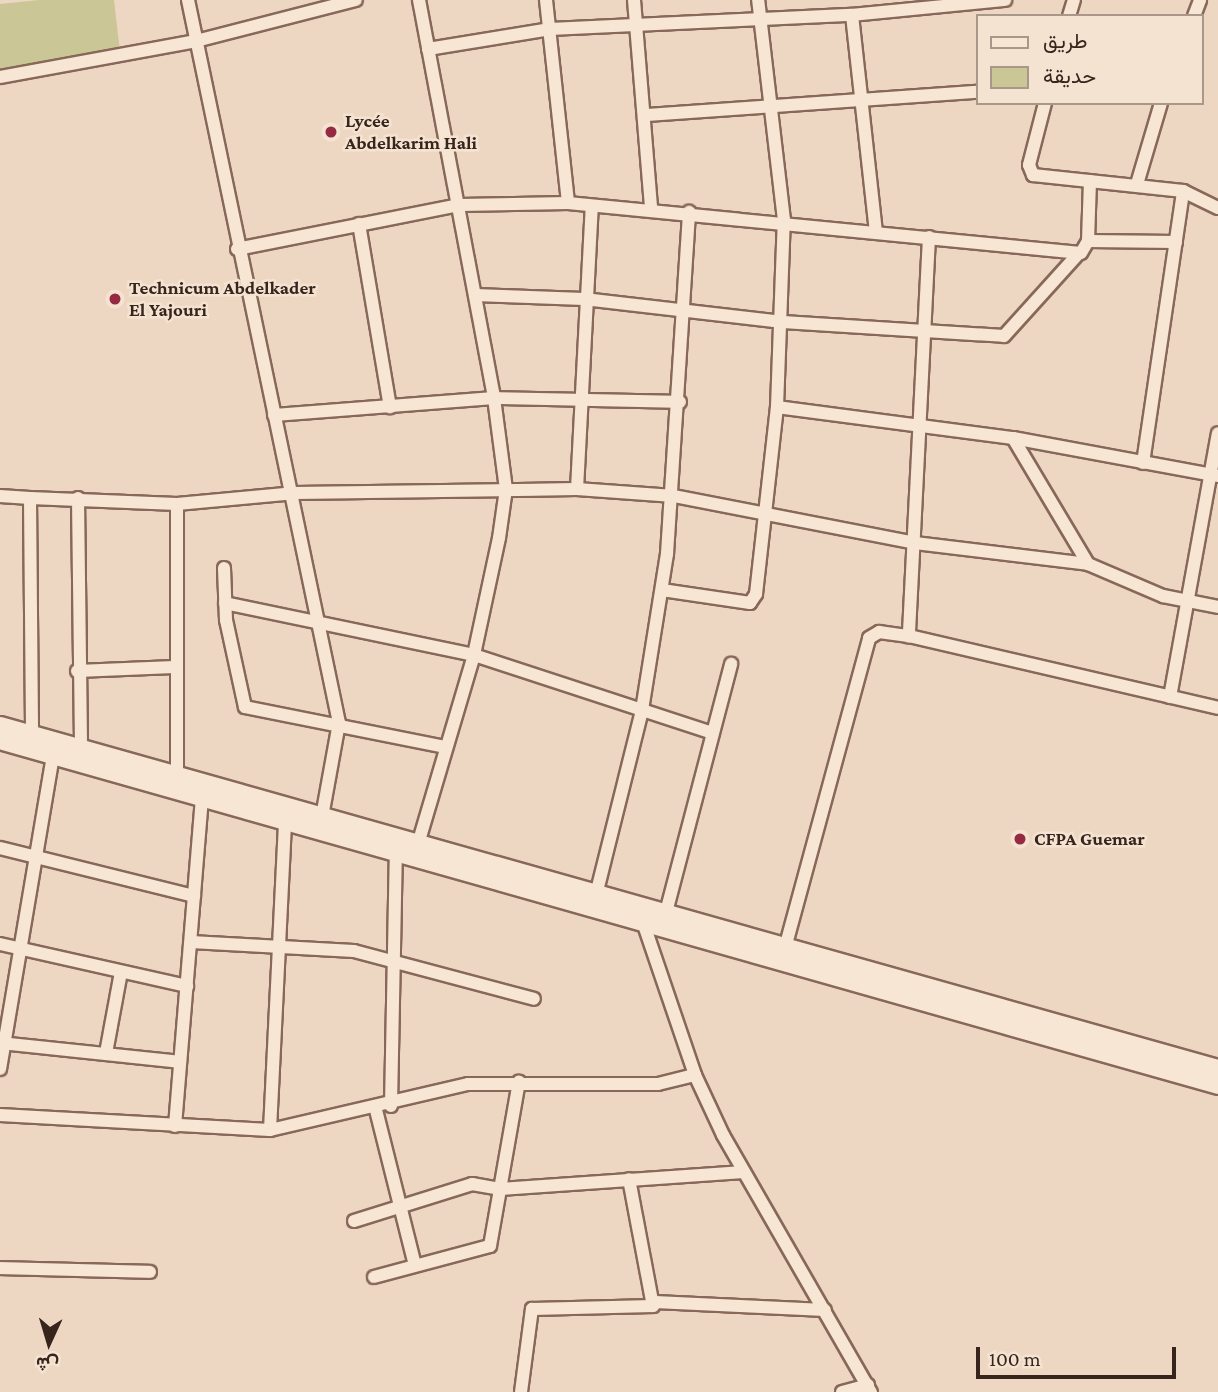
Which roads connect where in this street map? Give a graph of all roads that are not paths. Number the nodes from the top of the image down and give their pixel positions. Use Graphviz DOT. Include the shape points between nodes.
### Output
graph roads {
  1 [pos="188,0"];
  2 [pos="356,0"];
  3 [pos="419,0"];
  4 [pos="546,0"];
  5 [pos="634,0"];
  6 [pos="758,0"];
  7 [pos="1005,0"];
  8 [pos="886,6"];
  9 [pos="852,15"];
  10 [pos="760,19"];
  11 [pos="637,23"];
  12 [pos="550,29"];
  13 [pos="196,41"];
  14 [pos="428,49"];
  15 [pos="0,77"];
  16 [pos="976,92"];
  17 [pos="771,105"];
  18 [pos="863,105"];
  19 [pos="1045,105"];
  20 [pos="1160,105"];
  21 [pos="646,115"];
  22 [pos="1090,181"];
  23 [pos="1137,184"];
  24 [pos="1183,191"];
  25 [pos="568,204"];
  26 [pos="460,205"];
  27 [pos="592,206"];
  28 [pos="651,208"];
  29 [pos="1218,208"];
  30 [pos="689,212"];
  31 [pos="784,220"];
  32 [pos="359,224"];
  33 [pos="876,231"];
  34 [pos="929,237"];
  35 [pos="1088,241"];
  36 [pos="1175,242"];
  37 [pos="237,249"];
  38 [pos="1079,253"];
  39 [pos="475,295"];
  40 [pos="584,299"];
  41 [pos="686,307"];
  42 [pos="783,322"];
  43 [pos="927,332"];
  44 [pos="494,398"];
  45 [pos="580,401"];
  46 [pos="680,402"];
  47 [pos="390,407"];
  48 [pos="777,407"];
  49 [pos="274,415"];
  50 [pos="920,424"];
  51 [pos="1218,433"];
  52 [pos="1013,438"];
  53 [pos="1143,463"];
  54 [pos="1214,475"];
  55 [pos="506,489"];
  56 [pos="577,489"];
  57 [pos="295,494"];
  58 [pos="0,496"];
  59 [pos="674,496"];
  60 [pos="30,498"];
  61 [pos="78,498"];
  62 [pos="177,504"];
  63 [pos="767,516"];
  64 [pos="915,543"];
  65 [pos="1088,564"];
  66 [pos="224,568"];
  67 [pos="662,590"];
  68 [pos="225,603"];
  69 [pos="1187,603"];
  70 [pos="1218,607"];
  71 [pos="319,621"];
  72 [pos="909,636"];
  73 [pos="474,655"];
  74 [pos="731,664"];
  75 [pos="174,667"];
  76 [pos="78,671"];
  77 [pos="1170,697"];
  78 [pos="1218,708"];
  79 [pos="642,710"];
  80 [pos="339,723"];
  81 [pos="0,726"];
  82 [pos="713,733"];
  83 [pos="33,736"];
  84 [pos="0,740"];
  85 [pos="444,747"];
  86 [pos="81,749"];
  87 [pos="53,755"];
  88 [pos="177,776"];
  89 [pos="202,798"];
  90 [pos="321,817"];
  91 [pos="285,822"];
  92 [pos="0,848"];
  93 [pos="409,851"];
  94 [pos="36,857"];
  95 [pos="194,896"];
  96 [pos="594,901"];
  97 [pos="664,921"];
  98 [pos="643,922"];
  99 [pos="191,942"];
  100 [pos="0,944"];
  101 [pos="276,946"];
  102 [pos="786,948"];
  103 [pos="20,949"];
  104 [pos="390,959"];
  105 [pos="121,972"];
  106 [pos="187,986"];
  107 [pos="534,999"];
  108 [pos="2,1043"];
  109 [pos="106,1053"];
  110 [pos="180,1062"];
  111 [pos="0,1069"];
  112 [pos="1216,1073"];
  113 [pos="695,1075"];
  114 [pos="519,1082"];
  115 [pos="391,1106"];
  116 [pos="376,1110"];
  117 [pos="0,1115"];
  118 [pos="174,1126"];
  119 [pos="270,1130"];
  120 [pos="743,1171"];
  121 [pos="629,1180"];
  122 [pos="500,1189"];
  123 [pos="398,1207"];
  124 [pos="354,1221"];
  125 [pos="415,1265"];
  126 [pos="0,1268"];
  127 [pos="150,1272"];
  128 [pos="374,1277"];
  129 [pos="654,1302"];
  130 [pos="825,1310"];
  131 [pos="869,1389"];
  132 [pos="521,1392"];
  133 [pos="842,1392"];
  1 -- 13 [label="street"];
  2 -- 13 [label="street"];
  3 -- 14 [label="street"];
  4 -- 12 [label="street"];
  5 -- 11 [label="street"];
  6 -- 10 [label="street"];
  7 -- 8 [label="street"];
  8 -- 9 [label="street"];
  9 -- 10 [label="street"];
  9 -- 18 [label="street"];
  10 -- 11 [label="street"];
  10 -- 17 [label="street"];
  11 -- 12 [label="street"];
  11 -- 21 [label="street"];
  12 -- 14 [label="street"];
  12 -- 25 [label="street"];
  13 -- 15 [label="street"];
  13 -- 37 [label="street"];
  14 -- 26 [label="street"];
  16 -- 18 [label="street"];
  17 -- 18 [label="street"];
  17 -- 21 [label="street"];
  17 -- 31 [label="street"];
  18 -- 33 [label="street"];
  19 -- 22 [label="street" via="1031,172"];
  20 -- 23 [label="street"];
  21 -- 28 [label="street"];
  22 -- 23 [label="street"];
  22 -- 35 [label="street"];
  23 -- 24 [label="street"];
  24 -- 29 [label="street"];
  24 -- 36 [label="street"];
  25 -- 26 [label="street"];
  25 -- 27 [label="street"];
  26 -- 32 [label="street"];
  26 -- 39 [label="street"];
  27 -- 28 [label="street"];
  27 -- 40 [label="street"];
  28 -- 30 [label="street"];
  30 -- 31 [label="street"];
  30 -- 41 [label="street"];
  31 -- 33 [label="street"];
  31 -- 42 [label="street"];
  32 -- 37 [label="street"];
  32 -- 47 [label="street"];
  33 -- 34 [label="street"];
  34 -- 38 [label="street"];
  34 -- 43 [label="street"];
  35 -- 36 [label="street"];
  35 -- 38 [label="street"];
  36 -- 53 [label="street"];
  37 -- 49 [label="street"];
  38 -- 43 [label="street" via="1008,334"];
  39 -- 40 [label="street"];
  39 -- 44 [label="street"];
  40 -- 41 [label="street"];
  40 -- 45 [label="street"];
  41 -- 42 [label="street"];
  41 -- 46 [label="street"];
  42 -- 43 [label="street"];
  42 -- 48 [label="street"];
  43 -- 50 [label="street"];
  44 -- 45 [label="street"];
  44 -- 47 [label="street"];
  44 -- 55 [label="street"];
  45 -- 46 [label="street"];
  45 -- 56 [label="street"];
  46 -- 59 [label="street"];
  47 -- 49 [label="street"];
  48 -- 50 [label="street"];
  48 -- 63 [label="street"];
  49 -- 57 [label="street"];
  50 -- 52 [label="street"];
  50 -- 64 [label="street"];
  51 -- 54 [label="street"];
  52 -- 53 [label="street"];
  52 -- 65 [label="street"];
  53 -- 54 [label="street"];
  54 -- 69 [label="street"];
  55 -- 56 [label="street"];
  55 -- 57 [label="street"];
  55 -- 73 [label="street"];
  56 -- 59 [label="street"];
  57 -- 62 [label="street"];
  57 -- 71 [label="street"];
  58 -- 60 [label="street"];
  59 -- 63 [label="street"];
  59 -- 67 [label="street"];
  60 -- 61 [label="street"];
  60 -- 83 [label="street"];
  61 -- 62 [label="street"];
  61 -- 76 [label="street"];
  62 -- 75 [label="street"];
  63 -- 64 [label="street"];
  63 -- 67 [label="street" via="755,600"];
  64 -- 65 [label="street"];
  64 -- 72 [label="street"];
  65 -- 69 [label="street"];
  66 -- 68 [label="street"];
  67 -- 79 [label="street"];
  68 -- 71 [label="street"];
  68 -- 80 [label="street" via="245,707"];
  69 -- 70 [label="street"];
  69 -- 77 [label="street"];
  71 -- 73 [label="street"];
  71 -- 80 [label="street"];
  72 -- 77 [label="street"];
  72 -- 102 [label="street" via="879,632 869,638"];
  73 -- 79 [label="street"];
  73 -- 85 [label="street"];
  74 -- 82 [label="street"];
  75 -- 76 [label="street"];
  75 -- 88 [label="street"];
  76 -- 86 [label="street"];
  77 -- 78 [label="street"];
  79 -- 82 [label="street"];
  79 -- 96 [label="street"];
  80 -- 85 [label="street"];
  80 -- 90 [label="street"];
  81 -- 83 [label="street"];
  82 -- 97 [label="street"];
  83 -- 86 [label="street"];
  84 -- 87 [label="street"];
  85 -- 93 [label="street"];
  86 -- 88 [label="street"];
  87 -- 89 [label="street"];
  87 -- 94 [label="street"];
  88 -- 90 [label="street"];
  89 -- 91 [label="street"];
  89 -- 95 [label="street"];
  90 -- 93 [label="street"];
  91 -- 93 [label="street"];
  91 -- 101 [label="street"];
  92 -- 94 [label="street"];
  93 -- 96 [label="street"];
  93 -- 104 [label="street"];
  94 -- 95 [label="street"];
  94 -- 103 [label="street"];
  95 -- 99 [label="street"];
  96 -- 97 [label="street"];
  96 -- 98 [label="street"];
  97 -- 98 [label="street"];
  97 -- 102 [label="street"];
  97 -- 112 [label="street"];
  98 -- 113 [label="street"];
  99 -- 101 [label="street"];
  99 -- 106 [label="street"];
  100 -- 103 [label="street"];
  101 -- 104 [label="street"];
  101 -- 119 [label="street"];
  102 -- 112 [label="street"];
  103 -- 105 [label="street"];
  103 -- 108 [label="street"];
  104 -- 107 [label="street"];
  104 -- 115 [label="street"];
  105 -- 106 [label="street"];
  105 -- 109 [label="street"];
  106 -- 110 [label="street"];
  108 -- 109 [label="street"];
  108 -- 111 [label="street"];
  109 -- 110 [label="street"];
  110 -- 118 [label="street"];
  113 -- 114 [label="street" via="658,1084"];
  113 -- 120 [label="street"];
  114 -- 115 [label="street" via="468,1084"];
  114 -- 122 [label="street"];
  115 -- 116 [label="street"];
  116 -- 119 [label="street"];
  116 -- 123 [label="street"];
  117 -- 118 [label="street"];
  118 -- 119 [label="street"];
  120 -- 121 [label="street"];
  120 -- 130 [label="street"];
  121 -- 122 [label="street"];
  121 -- 129 [label="street"];
  122 -- 123 [label="street" via="472,1184"];
  122 -- 125 [label="street" via="490,1246"];
  123 -- 124 [label="street"];
  123 -- 125 [label="street"];
  125 -- 128 [label="street"];
  126 -- 127 [label="street"];
  129 -- 130 [label="street"];
  129 -- 132 [label="street" via="649,1307 532,1308"];
  130 -- 131 [label="street"];
  131 -- 133 [label="street"];
}
